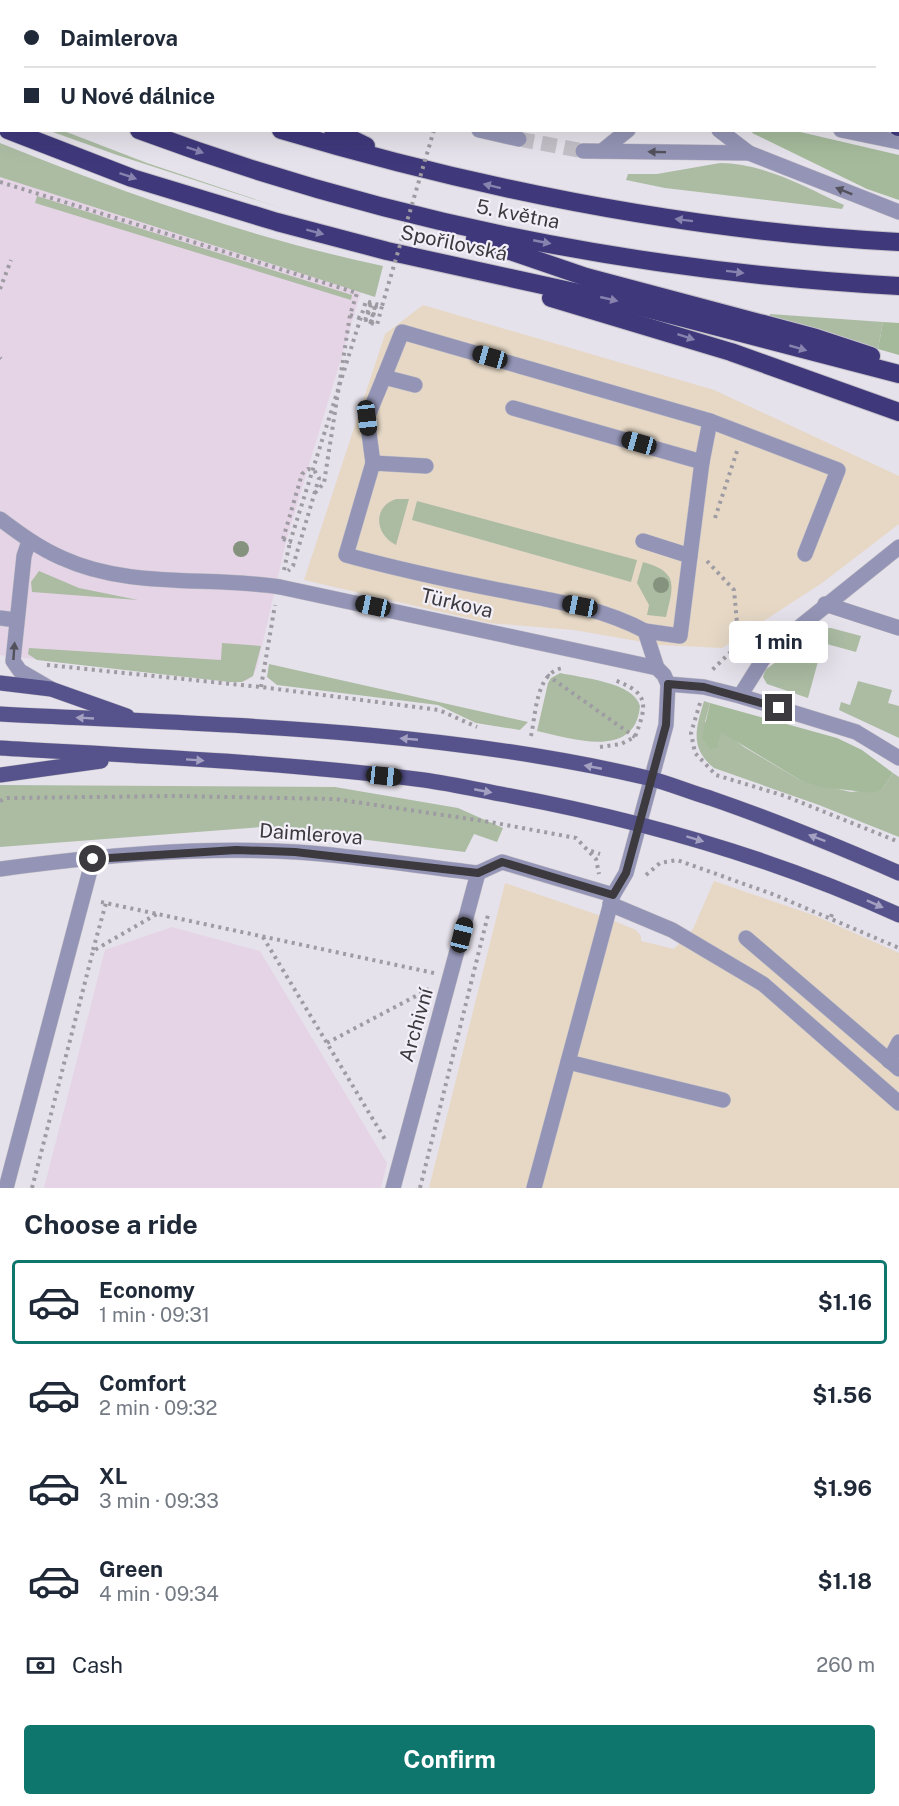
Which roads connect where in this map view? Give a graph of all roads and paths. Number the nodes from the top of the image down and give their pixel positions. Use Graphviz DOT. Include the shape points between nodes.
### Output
graph roads {
  1 [pos="13,132"];
  2 [pos="146,132"];
  3 [pos="288,132"];
  4 [pos="337,132"];
  5 [pos="433,132"];
  6 [pos="492,132"];
  7 [pos="626,132"];
  8 [pos="722,132"];
  9 [pos="852,132"];
  10 [pos="512,135"];
  11 [pos="899,142"];
  12 [pos="583,151"];
  13 [pos="602,151"];
  14 [pos="749,153"];
  15 [pos="409,166"];
  16 [pos="0,182"];
  17 [pos="382,207"];
  18 [pos="899,212"];
  19 [pos="899,242"];
  20 [pos="387,251"];
  21 [pos="11,260"];
  22 [pos="899,286"];
  23 [pos="0,289"];
  24 [pos="382,306"];
  25 [pos="350,315"];
  26 [pos="360,320"];
  27 [pos="372,323"];
  28 [pos="899,367"];
  29 [pos="899,374"];
  30 [pos="384,377"];
  31 [pos="415,385"];
  32 [pos="513,408"];
  33 [pos="899,412"];
  34 [pos="710,421"];
  35 [pos="743,434"];
  36 [pos="702,462"];
  37 [pos="373,463"];
  38 [pos="426,466"];
  39 [pos="315,492"];
  40 [pos="0,519"];
  41 [pos="715,521"];
  42 [pos="29,541"];
  43 [pos="643,541"];
  44 [pos="290,542"];
  45 [pos="899,548"];
  46 [pos="708,553"];
  47 [pos="806,554"];
  48 [pos="690,556"];
  49 [pos="285,561"];
  50 [pos="283,575"];
  51 [pos="277,600"];
  52 [pos="825,604"];
  53 [pos="0,618"];
  54 [pos="16,620"];
  55 [pos="899,628"];
  56 [pos="645,632"];
  57 [pos="13,661"];
  58 [pos="657,668"];
  59 [pos="573,670"];
  60 [pos="547,674"];
  61 [pos="606,677"];
  62 [pos="707,677"];
  63 [pos="0,683"];
  64 [pos="668,684"];
  65 [pos="261,687"];
  66 [pos="51,688"];
  67 [pos="702,696"];
  68 [pos="740,696"];
  69 [pos="0,714"];
  70 [pos="144,722"];
  71 [pos="484,729"];
  72 [pos="519,734"];
  73 [pos="531,736"];
  74 [pos="635,736"];
  75 [pos="542,738"];
  76 [pos="597,747"];
  77 [pos="0,748"];
  78 [pos="137,756"];
  79 [pos="899,758"];
  80 [pos="0,775"];
  81 [pos="650,778"];
  82 [pos="734,780"];
  83 [pos="732,786"];
  84 [pos="0,801"];
  85 [pos="639,822"];
  86 [pos="899,842"];
  87 [pos="591,851"];
  88 [pos="600,854"];
  89 [pos="93,859"];
  90 [pos="0,869"];
  91 [pos="478,873"];
  92 [pos="899,873"];
  93 [pos="642,882"];
  94 [pos="83,898"];
  95 [pos="612,899"];
  96 [pos="106,903"];
  97 [pos="491,903"];
  98 [pos="833,911"];
  99 [pos="158,914"];
  100 [pos="899,915"];
  101 [pos="831,917"];
  102 [pos="263,936"];
  103 [pos="746,938"];
  104 [pos="899,948"];
  105 [pos="93,951"];
  106 [pos="451,977"];
  107 [pos="899,1042"];
  108 [pos="327,1043"];
  109 [pos="568,1062"];
  110 [pos="894,1065"];
  111 [pos="723,1100"];
  112 [pos="899,1103"];
  113 [pos="399,1163"];
  114 [pos="6,1188"];
  115 [pos="32,1188"];
  116 [pos="393,1188"];
  117 [pos="420,1188"];
  118 [pos="534,1188"];
  1 -- 20 [label="highway, Spořilovská, one-way" via="160,187"];
  2 -- 17 [label="highway, 5. května, one-way" via="267,175"];
  3 -- 15 [label="highway, 5. května"];
  4 -- 15 [label="highway"];
  5 -- 24 [label="path, bridge"];
  6 -- 10 [label="street"];
  7 -- 13 [label="street"];
  8 -- 14 [label="street"];
  9 -- 11 [label="street"];
  12 -- 13 [label="street"];
  14 -- 13 [label="street, one-way"];
  18 -- 14 [label="street, one-way"];
  19 -- 15 [label="highway, 5. května, one-way" via="806,235 627,212 507,190"];
  16 -- 25 [label="path" via="357,293"];
  17 -- 22 [label="highway, 5. května, one-way" via="622,256 743,273"];
  17 -- 28 [label="highway" via="586,277 816,338"];
  20 -- 29 [label="highway, Spořilovská, one-way" via="634,305"];
  20 -- 33 [label="highway, one-way" via="654,327"];
  21 -- 23 [label="path"];
  24 -- 26 [label="path, bridge" via="366,301"];
  24 -- 27 [label="path" via="377,325"];
  25 -- 27 [label="path" via="358,318 366,320 371,305 375,306 371,322 365,321 368,312 370,304 376,306"];
  25 -- 39 [label="path" via="324,483"];
  26 -- 27 [label="path"];
  26 -- 44 [label="path, bridge"];
  30 -- 31 [label="street"];
  30 -- 34 [label="street" via="402,332"];
  30 -- 37 [label="street" via="367,418"];
  32 -- 36 [label="street"];
  34 -- 35 [label="street"];
  34 -- 36 [label="street"];
  35 -- 41 [label="path"];
  35 -- 47 [label="street" via="838,470"];
  36 -- 48 [label="street"];
  37 -- 38 [label="street"];
  37 -- 56 [label="street" via="346,555 405,572 580,606"];
  39 -- 44 [label="path, bridge" via="318,473 308,469 302,474 283,539"];
  39 -- 50 [label="path" via="293,566"];
  40 -- 42 [label="street, Türkova"];
  42 -- 54 [label="street"];
  42 -- 58 [label="street, Türkova" via="64,559 101,571 280,587"];
  43 -- 48 [label="street"];
  44 -- 49 [label="path"];
  45 -- 52 [label="street"];
  46 -- 62 [label="path" via="707,561 734,590 739,644"];
  48 -- 56 [label="street" via="680,636"];
  51 -- 65 [label="path"];
  52 -- 55 [label="street"];
  52 -- 68 [label="street" via="766,653"];
  53 -- 54 [label="street"];
  57 -- 54 [label="street, one-way"];
  56 -- 58 [label="street"];
  57 -- 65 [label="path"];
  57 -- 66 [label="street" via="20,671"];
  58 -- 64 [label="street"];
  59 -- 60 [label="path" via="562,668"];
  60 -- 73 [label="path"];
  60 -- 74 [label="path"];
  61 -- 74 [label="path" via="627,684 643,698 644,713"];
  63 -- 66 [label="main road"];
  64 -- 68 [label="street"];
  64 -- 81 [label="street" via="666,725"];
  65 -- 71 [label="path" via="439,710"];
  66 -- 70 [label="main road"];
  67 -- 82 [label="path" via="691,733 695,753 716,775"];
  68 -- 79 [label="street" via="856,732"];
  70 -- 69 [label="main road, one-way"];
  81 -- 70 [label="main road, one-way" via="416,740"];
  72 -- 73 [label="path"];
  73 -- 75 [label="path"];
  74 -- 76 [label="path" via="621,744"];
  77 -- 78 [label="main road"];
  78 -- 80 [label="main road"];
  78 -- 85 [label="main road, one-way" via="426,780"];
  81 -- 85 [label="street"];
  92 -- 81 [label="main road, one-way" via="799,831"];
  82 -- 83 [label="path"];
  82 -- 86 [label="path" via="796,800"];
  84 -- 87 [label="path" via="163,796 335,799 576,838"];
  85 -- 95 [label="street" via="626,873"];
  85 -- 100 [label="main road, one-way" via="851,893"];
  87 -- 88 [label="path"];
  87 -- 95 [label="path"];
  89 -- 90 [label="street, Daimlerova"];
  89 -- 91 [label="street, Daimlerova" via="236,850 295,852"];
  89 -- 94 [label="street"];
  91 -- 95 [label="street, Daimlerova" via="502,862"];
  91 -- 106 [label="street, Archivní"];
  93 -- 101 [label="path" via="660,863 677,860 776,892"];
  94 -- 96 [label="path"];
  94 -- 114 [label="street"];
  95 -- 109 [label="street"];
  95 -- 112 [label="street, Daimlerova" via="763,984"];
  96 -- 99 [label="path"];
  96 -- 105 [label="path"];
  97 -- 117 [label="path"];
  98 -- 101 [label="path"];
  99 -- 102 [label="path"];
  99 -- 105 [label="path"];
  101 -- 104 [label="path"];
  102 -- 106 [label="path"];
  102 -- 108 [label="path"];
  103 -- 110 [label="street"];
  105 -- 115 [label="path"];
  106 -- 108 [label="path"];
  106 -- 113 [label="street, Archivní"];
  107 -- 110 [label="street"];
  108 -- 113 [label="path"];
  109 -- 111 [label="street"];
  109 -- 118 [label="street"];
  113 -- 116 [label="street, Archivní"];
}
